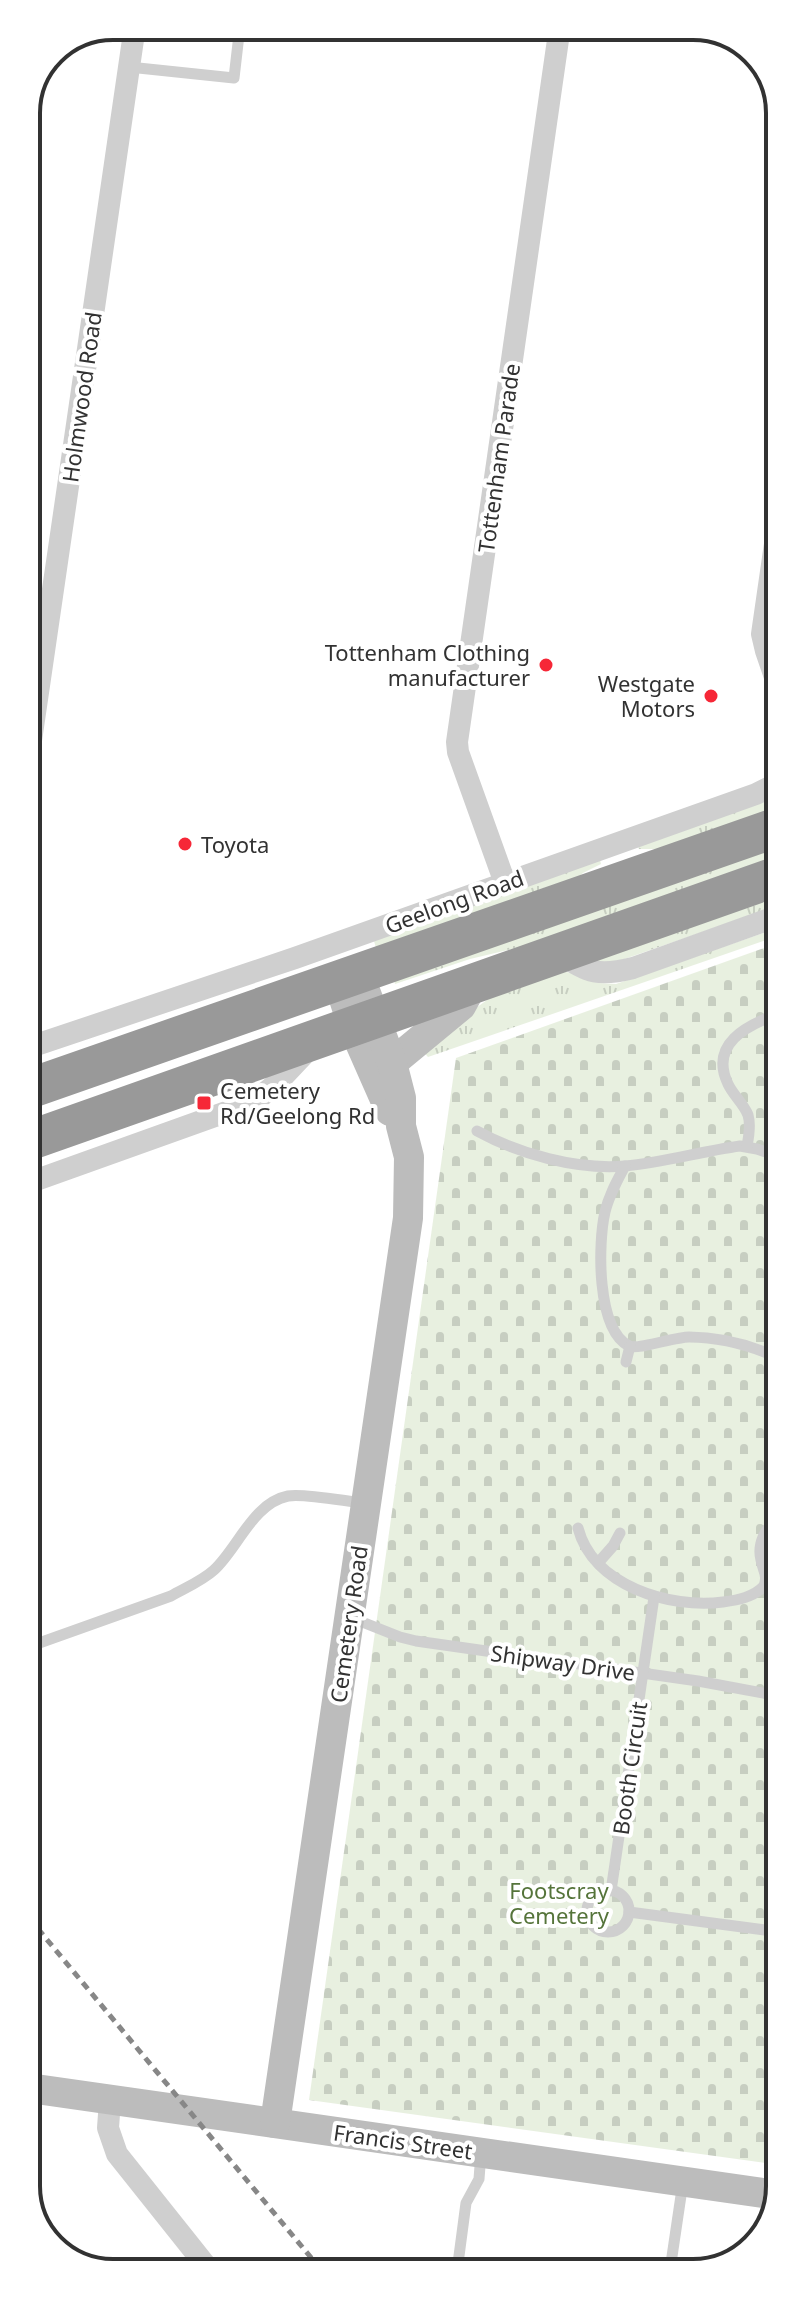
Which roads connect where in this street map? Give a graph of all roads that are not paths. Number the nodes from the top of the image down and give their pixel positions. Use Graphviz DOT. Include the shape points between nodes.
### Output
graph roads {
  1 [pos="133,40"];
  2 [pos="238,40"];
  3 [pos="558,40"];
  4 [pos="129,67"];
  5 [pos="40,679"];
  6 [pos="766,789"];
  7 [pos="766,831"];
  8 [pos="766,880"];
  9 [pos="505,883"];
  10 [pos="766,920"];
  11 [pos="560,953"];
  12 [pos="341,966"];
  13 [pos="473,984"];
  14 [pos="128,1014"];
  15 [pos="766,1020"];
  16 [pos="349,1028"];
  17 [pos="167,1040"];
  18 [pos="40,1044"];
  19 [pos="392,1063"];
  20 [pos="40,1085"];
  21 [pos="401,1126"];
  22 [pos="477,1131"];
  23 [pos="40,1137"];
  24 [pos="747,1146"];
  25 [pos="766,1152"];
  26 [pos="625,1166"];
  27 [pos="40,1179"];
  28 [pos="630,1346"];
  29 [pos="766,1353"];
  30 [pos="626,1362"];
  31 [pos="365,1503"];
  32 [pos="578,1528"];
  33 [pos="620,1533"];
  34 [pos="766,1533"];
  35 [pos="598,1563"];
  36 [pos="766,1579"];
  37 [pos="766,1579"];
  38 [pos="654,1597"];
  39 [pos="349,1617"];
  40 [pos="40,1643"];
  41 [pos="642,1673"];
  42 [pos="766,1693"];
  43 [pos="611,1891"];
  44 [pos="629,1912"];
  45 [pos="766,1930"];
  46 [pos="40,2090"];
  47 [pos="110,2100"];
  48 [pos="275,2123"];
  49 [pos="481,2153"];
  50 [pos="683,2181"];
  51 [pos="766,2193"];
  52 [pos="201,2259"];
  53 [pos="459,2259"];
  54 [pos="672,2259"];
  1 -- 4 [label="street, Holmwood Road"];
  2 -- 4 [label="lane" via="234,78"];
  3 -- 9 [label="street, Tottenham Parade" via="457,742"];
  4 -- 5 [label="street, Holmwood Road"];
  6 -- 9 [label="street, Geelong Road"];
  7 -- 12 [label="highway, Geelong Road"];
  8 -- 11 [label="highway"];
  9 -- 12 [label="street, Geelong Road"];
  10 -- 11 [label="street" via="610,974 576,966"];
  11 -- 13 [label="highway"];
  12 -- 14 [label="street, Geelong Road"];
  12 -- 16 [label="street, Cemetery Road"];
  12 -- 17 [label="highway, Geelong Road"];
  13 -- 16 [label="highway"];
  13 -- 19 [label="street" via="461,1006"];
  14 -- 17 [label="street"];
  14 -- 18 [label="street, Geelong Road"];
  15 -- 24 [label="lane" via="742,1031 725,1053 726,1081 749,1119"];
  16 -- 19 [label="street, Cemetery Road"];
  16 -- 21 [label="street, Cemetery Road"];
  16 -- 23 [label="highway"];
  16 -- 27 [label="street" via="254,1102"];
  17 -- 20 [label="highway, Geelong Road"];
  19 -- 21 [label="street, Cemetery Road"];
  21 -- 31 [label="street, Cemetery Road" via="409,1157 408,1218"];
  22 -- 26 [label="lane" via="538,1155"];
  24 -- 25 [label="lane"];
  24 -- 26 [label="lane"];
  26 -- 28 [label="lane" via="607,1205 600,1251 609,1317"];
  28 -- 29 [label="lane" via="709,1338"];
  28 -- 30 [label="lane"];
  31 -- 39 [label="street, Cemetery Road"];
  31 -- 40 [label="lane" via="292,1495 278,1499 258,1514 214,1570 189,1586"];
  32 -- 35 [label="lane"];
  33 -- 35 [label="lane"];
  34 -- 36 [label="lane" via="760,1558"];
  35 -- 38 [label="lane"];
  37 -- 38 [label="lane" via="755,1594 730,1601"];
  38 -- 41 [label="lane, Booth Circuit"];
  39 -- 41 [label="lane, Shipway Drive" via="416,1641"];
  39 -- 48 [label="street, Cemetery Road"];
  41 -- 42 [label="lane, Shipway Drive"];
  41 -- 43 [label="lane, Booth Circuit"];
  43 -- 44 [label="lane" via="624,1898"];
  43 -- 44 [label="lane" via="599,1892 590,1901 591,1923 603,1931 615,1930"];
  44 -- 45 [label="lane"];
  46 -- 47 [label="street, Francis Street"];
  47 -- 48 [label="street, Francis Street"];
  47 -- 52 [label="street" via="108,2128 117,2154"];
  48 -- 49 [label="street, Francis Street"];
  49 -- 50 [label="street, Francis Street"];
  49 -- 53 [label="lane" via="479,2179 466,2203"];
  50 -- 51 [label="street, Francis Street"];
  50 -- 54 [label="lane"];
}
